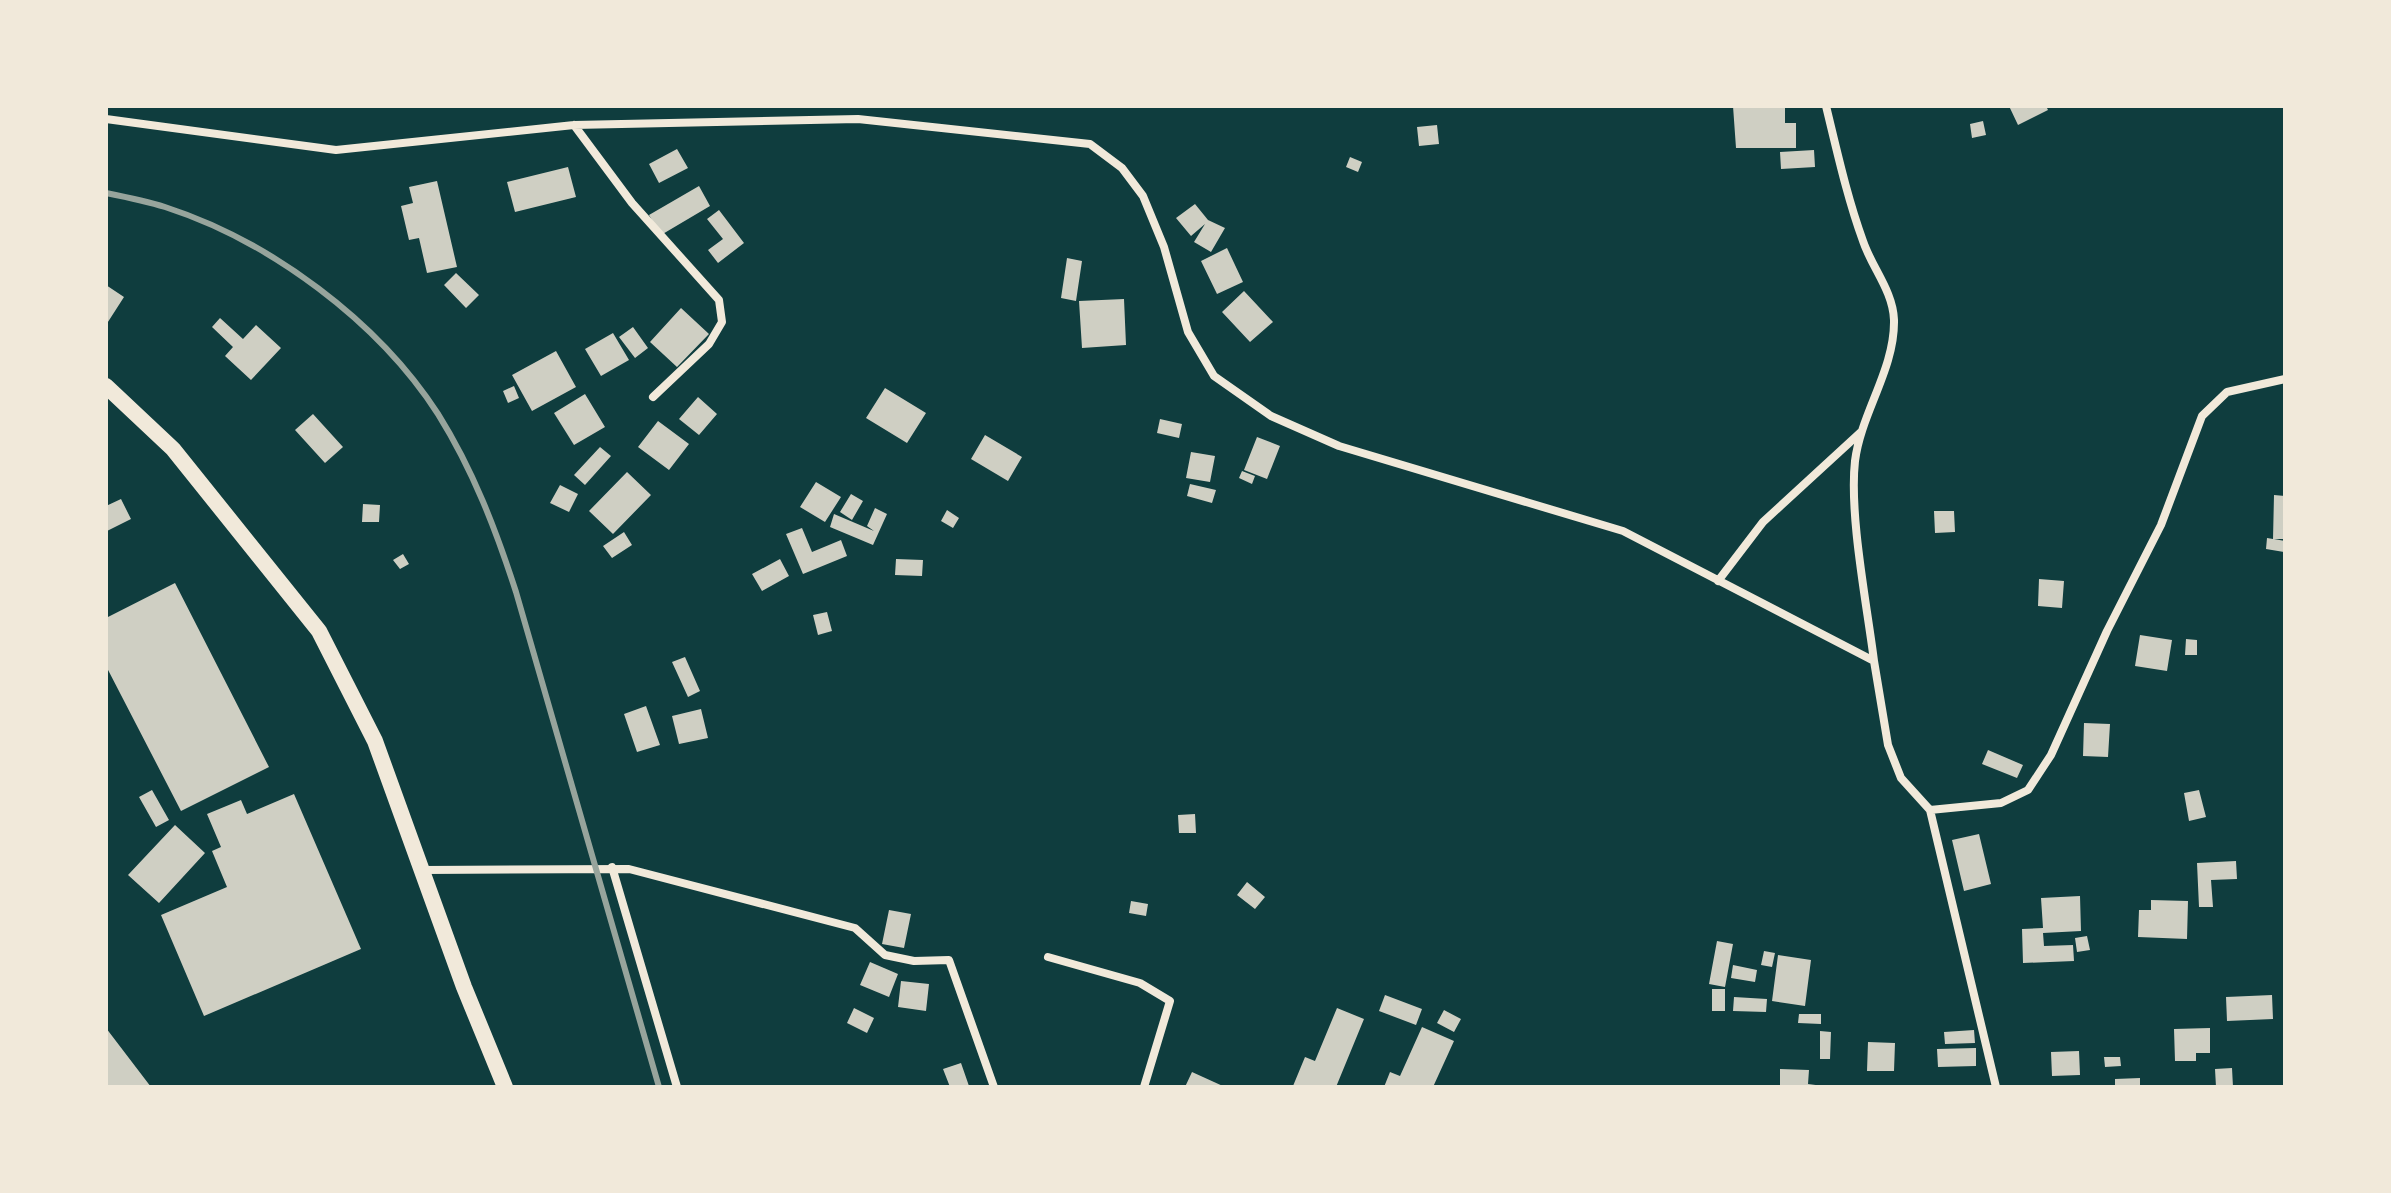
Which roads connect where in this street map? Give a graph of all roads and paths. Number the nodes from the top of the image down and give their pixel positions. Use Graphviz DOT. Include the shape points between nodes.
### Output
graph roads {
  1 [pos="1826,106"];
  2 [pos="106,119"];
  3 [pos="574,125"];
  4 [pos="2285,379"];
  5 [pos="106,386"];
  6 [pos="653,397"];
  7 [pos="1862,432"];
  8 [pos="1718,581"];
  9 [pos="1874,661"];
  10 [pos="1930,810"];
  11 [pos="612,867"];
  12 [pos="422,870"];
  13 [pos="1048,957"];
  14 [pos="505,1087"];
  15 [pos="677,1087"];
  16 [pos="994,1087"];
  17 [pos="1144,1087"];
  18 [pos="1996,1087"];
  1 -- 7 [label="street" via="1853,211 1894,317 1885,367"];
  2 -- 3 [label="street" via="336,150"];
  3 -- 6 [label="street" via="632,203 719,300 722,322 709,344"];
  3 -- 8 [label="street" via="858,119 1090,144 1122,168 1143,196 1188,332 1214,376 1271,416 1339,446 1623,531"];
  4 -- 10 [label="street" via="2227,392 2202,416 2161,525 2051,755 2028,790 2001,803"];
  5 -- 12 [label="main road" via="173,449 319,631 375,741"];
  7 -- 8 [label="street" via="1763,522"];
  7 -- 9 [label="street" via="1855,462 1857,510"];
  8 -- 9 [label="street"];
  9 -- 10 [label="street" via="1888,745 1901,778"];
  10 -- 18 [label="street"];
  11 -- 12 [label="street"];
  11 -- 15 [label="street"];
  11 -- 16 [label="street" via="855,928 885,955 949,960"];
  12 -- 14 [label="main road"];
  13 -- 17 [label="street" via="1140,983 1170,1001"];
}
